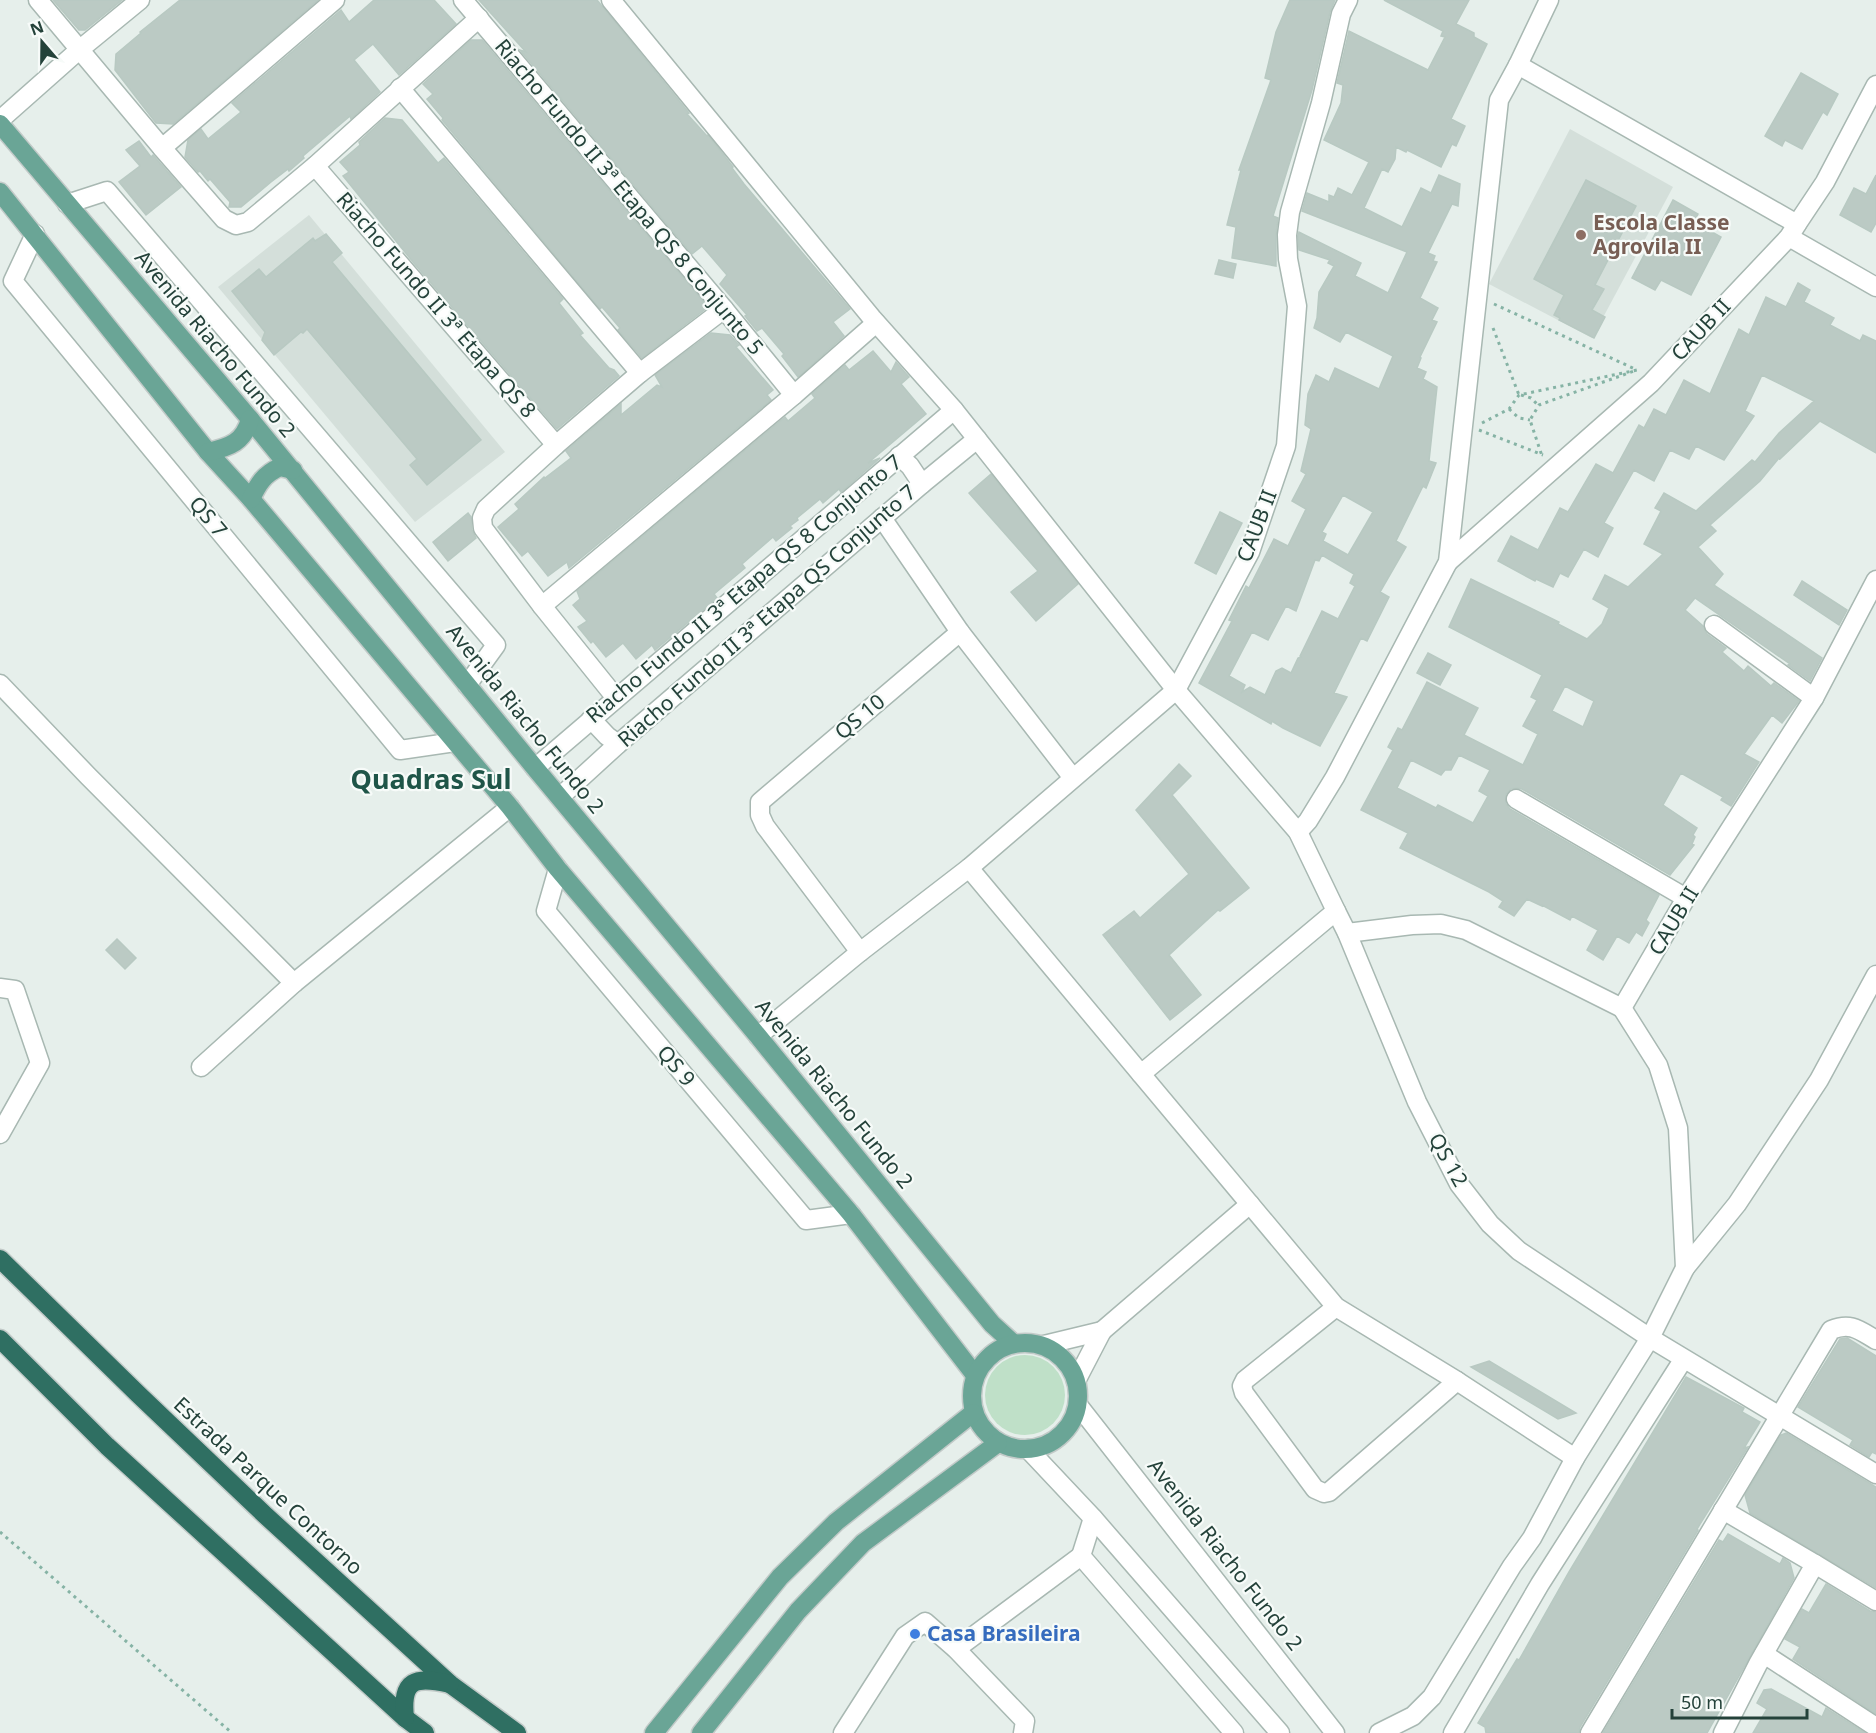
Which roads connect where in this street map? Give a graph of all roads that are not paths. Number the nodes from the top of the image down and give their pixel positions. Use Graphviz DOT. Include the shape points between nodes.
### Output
graph roads {
  1 [pos="38,0"];
  2 [pos="140,0"];
  3 [pos="335,0"];
  4 [pos="463,0"];
  5 [pos="611,0"];
  6 [pos="1348,0"];
  7 [pos="1549,0"];
  8 [pos="479,18"];
  9 [pos="79,50"];
  10 [pos="1518,65"];
  11 [pos="1876,85"];
  12 [pos="400,88"];
  13 [pos="0,122"];
  14 [pos="162,148"];
  15 [pos="315,166"];
  16 [pos="0,192"];
  17 [pos="67,204"];
  18 [pos="1793,231"];
  19 [pos="35,234"];
  20 [pos="1876,287"];
  21 [pos="724,309"];
  22 [pos="876,323"];
  23 [pos="640,373"];
  24 [pos="794,396"];
  25 [pos="954,410"];
  26 [pos="250,419"];
  27 [pos="977,439"];
  28 [pos="556,445"];
  29 [pos="208,452"];
  30 [pos="899,456"];
  31 [pos="293,470"];
  32 [pos="922,484"];
  33 [pos="251,499"];
  34 [pos="882,518"];
  35 [pos="1448,562"];
  36 [pos="1876,580"];
  37 [pos="542,606"];
  38 [pos="1713,625"];
  39 [pos="960,632"];
  40 [pos="0,684"];
  41 [pos="467,685"];
  42 [pos="1176,690"];
  43 [pos="616,698"];
  44 [pos="1814,698"];
  45 [pos="591,719"];
  46 [pos="455,742"];
  47 [pos="618,744"];
  48 [pos="535,768"];
  49 [pos="1073,778"];
  50 [pos="560,797"];
  51 [pos="1516,800"];
  52 [pos="510,807"];
  53 [pos="1298,832"];
  54 [pos="969,868"];
  55 [pos="558,869"];
  56 [pos="1686,898"];
  57 [pos="1336,911"];
  58 [pos="1347,933"];
  59 [pos="860,952"];
  60 [pos="1876,975"];
  61 [pos="294,983"];
  62 [pos="0,988"];
  63 [pos="1622,1008"];
  64 [pos="758,1036"];
  65 [pos="201,1067"];
  66 [pos="1141,1074"];
  67 [pos="0,1134"];
  68 [pos="1250,1204"];
  69 [pos="851,1214"];
  70 [pos="0,1259"];
  71 [pos="1685,1268"];
  72 [pos="1336,1307"];
  73 [pos="1102,1331"];
  74 [pos="1650,1338"];
  75 [pos="0,1339"];
  76 [pos="1876,1340"];
  77 [pos="1013,1343"];
  78 [pos="1044,1346"];
  79 [pos="1683,1360"];
  80 [pos="975,1375"];
  81 [pos="1076,1381"];
  82 [pos="1457,1381"];
  83 [pos="1078,1405"];
  84 [pos="973,1413"];
  85 [pos="1780,1417"];
  86 [pos="998,1443"];
  87 [pos="1028,1449"];
  88 [pos="1575,1458"];
  89 [pos="1876,1474"];
  90 [pos="1723,1510"];
  91 [pos="1093,1518"];
  92 [pos="1532,1538"];
  93 [pos="1081,1556"];
  94 [pos="1557,1558"];
  95 [pos="1815,1564"];
  96 [pos="1512,1566"];
  97 [pos="1540,1584"];
  98 [pos="1876,1601"];
  99 [pos="956,1649"];
  100 [pos="1764,1654"];
  101 [pos="450,1684"];
  102 [pos="405,1718"];
  103 [pos="1876,1727"];
  104 [pos="1455,1732"];
  105 [pos="425,1733"];
  106 [pos="517,1733"];
  107 [pos="654,1733"];
  108 [pos="701,1733"];
  109 [pos="843,1733"];
  110 [pos="1023,1733"];
  111 [pos="1234,1733"];
  112 [pos="1280,1733"];
  113 [pos="1335,1733"];
  114 [pos="1379,1733"];
  115 [pos="1590,1733"];
  116 [pos="1723,1733"];
  1 -- 9 [label="street"];
  2 -- 9 [label="street"];
  3 -- 14 [label="street"];
  4 -- 8 [label="street, Riacho Fundo II 3ª Etapa QS 8 Conjunto 5"];
  5 -- 22 [label="street"];
  6 -- 42 [label="street, CAUB II" via="1341,14 1290,212 1288,259 1297,306 1286,446 1250,552"];
  7 -- 10 [label="street, CAUB II"];
  8 -- 12 [label="street"];
  8 -- 21 [label="street, Riacho Fundo II 3ª Etapa QS 8 Conjunto 5"];
  9 -- 13 [label="street"];
  9 -- 14 [label="street"];
  10 -- 18 [label="street"];
  10 -- 35 [label="street, CAUB II" via="1499,100"];
  11 -- 18 [label="street, CAUB II" via="1825,182"];
  12 -- 15 [label="street"];
  12 -- 23 [label="street"];
  13 -- 17 [label="main road, Avenida Riacho Fundo 2"];
  14 -- 15 [label="street" via="224,219 236,225 248,222"];
  15 -- 28 [label="street, Riacho Fundo II 3ª Etapa QS 8"];
  16 -- 19 [label="main road"];
  17 -- 26 [label="main road, Avenida Riacho Fundo 2"];
  17 -- 41 [label="street" via="107,191 496,645"];
  18 -- 20 [label="street"];
  18 -- 35 [label="street, CAUB II" via="1651,382"];
  19 -- 29 [label="main road"];
  19 -- 46 [label="street, QS 7" via="13,281 400,750"];
  21 -- 23 [label="street"];
  21 -- 24 [label="street, Riacho Fundo II 3ª Etapa QS 8 Conjunto 5"];
  22 -- 24 [label="street"];
  22 -- 25 [label="street"];
  23 -- 28 [label="street"];
  24 -- 37 [label="street"];
  25 -- 27 [label="street"];
  25 -- 30 [label="street, Riacho Fundo II 3ª Etapa QS 8 Conjunto 7"];
  26 -- 29 [label="main road" via="239,440"];
  26 -- 31 [label="main road, Avenida Riacho Fundo 2"];
  27 -- 32 [label="street, Riacho Fundo II 3ª Etapa QS Conjunto 7"];
  27 -- 42 [label="street"];
  28 -- 37 [label="street" via="486,509 482,518 483,528"];
  29 -- 33 [label="main road"];
  30 -- 32 [label="street"];
  30 -- 43 [label="street, Riacho Fundo II 3ª Etapa QS 8 Conjunto 7"];
  31 -- 33 [label="main road" via="280,466 271,471 260,481"];
  31 -- 41 [label="main road, Avenida Riacho Fundo 2"];
  32 -- 34 [label="street, Riacho Fundo II 3ª Etapa QS Conjunto 7"];
  33 -- 46 [label="main road"];
  34 -- 39 [label="street"];
  34 -- 47 [label="street, Riacho Fundo II 3ª Etapa QS Conjunto 7"];
  35 -- 53 [label="street, CAUB II" via="1335,777"];
  36 -- 44 [label="street, CAUB II"];
  37 -- 43 [label="street"];
  38 -- 44 [label="street"];
  39 -- 49 [label="street"];
  39 -- 59 [label="street, QS 10" via="760,802 765,826"];
  40 -- 61 [label="street"];
  41 -- 48 [label="main road, Avenida Riacho Fundo 2"];
  42 -- 49 [label="street"];
  42 -- 53 [label="street, QS 12"];
  43 -- 45 [label="street, Riacho Fundo II 3ª Etapa QS 8 Conjunto 7"];
  44 -- 56 [label="street, CAUB II"];
  45 -- 47 [label="street"];
  45 -- 48 [label="street, Riacho Fundo II 3ª Etapa QS 8 Conjunto 7"];
  46 -- 52 [label="main road"];
  47 -- 50 [label="street, Riacho Fundo II 3ª Etapa QS Conjunto 7"];
  48 -- 50 [label="main road, Avenida Riacho Fundo 2"];
  49 -- 54 [label="street"];
  50 -- 64 [label="main road, Avenida Riacho Fundo 2"];
  51 -- 56 [label="street"];
  52 -- 55 [label="main road"];
  52 -- 61 [label="street"];
  53 -- 57 [label="street, QS 12"];
  54 -- 59 [label="street"];
  54 -- 66 [label="street"];
  55 -- 69 [label="main road"];
  55 -- 69 [label="street, QS 9" via="546,911 806,1220"];
  56 -- 63 [label="street, CAUB II"];
  57 -- 58 [label="street, QS 12"];
  57 -- 66 [label="street"];
  58 -- 63 [label="street" via="1441,924 1466,930"];
  58 -- 74 [label="street, QS 12" via="1417,1102 1459,1184 1490,1224 1519,1251"];
  59 -- 64 [label="street"];
  60 -- 71 [label="street" via="1819,1080 1737,1204"];
  61 -- 65 [label="street"];
  62 -- 67 [label="street" via="15,990 40,1063"];
  63 -- 71 [label="street" via="1658,1065 1677,1128"];
  64 -- 77 [label="main road, Avenida Riacho Fundo 2" via="992,1324"];
  66 -- 68 [label="street"];
  68 -- 72 [label="street"];
  68 -- 73 [label="street"];
  69 -- 80 [label="main road"];
  70 -- 101 [label="highway, Estrada Parque Contorno" via="231,1483"];
  71 -- 74 [label="street"];
  72 -- 82 [label="street"];
  72 -- 82 [label="street" via="1242,1386 1315,1489 1329,1492"];
  73 -- 78 [label="street"];
  73 -- 81 [label="street"];
  74 -- 79 [label="street, QS 12"];
  74 -- 88 [label="street"];
  75 -- 102 [label="highway" via="107,1446"];
  76 -- 85 [label="street" via="1853,1327 1842,1325 1831,1330"];
  77 -- 78 [label="main road"];
  77 -- 80 [label="main road" via="990,1355"];
  78 -- 81 [label="main road" via="1070,1366"];
  79 -- 85 [label="street, QS 12"];
  79 -- 94 [label="street"];
  80 -- 84 [label="main road" via="971,1388"];
  81 -- 83 [label="main road"];
  82 -- 88 [label="street"];
  83 -- 87 [label="main road" via="1061,1436"];
  83 -- 113 [label="street, Avenida Riacho Fundo 2"];
  84 -- 86 [label="main road" via="979,1425"];
  84 -- 107 [label="main road" via="836,1522 780,1577"];
  85 -- 89 [label="street, QS 12"];
  85 -- 90 [label="street"];
  86 -- 87 [label="main road"];
  86 -- 108 [label="main road" via="863,1544 798,1611"];
  87 -- 91 [label="street"];
  88 -- 92 [label="street"];
  90 -- 95 [label="street"];
  90 -- 115 [label="street"];
  91 -- 93 [label="street"];
  91 -- 112 [label="street"];
  92 -- 94 [label="street" via="1548,1555"];
  92 -- 96 [label="street"];
  93 -- 99 [label="street"];
  93 -- 111 [label="street"];
  94 -- 97 [label="street"];
  95 -- 98 [label="street"];
  95 -- 100 [label="street"];
  96 -- 97 [label="street" via="1533,1575"];
  96 -- 114 [label="street" via="1432,1697 1413,1716"];
  97 -- 104 [label="street"];
  99 -- 109 [label="street" via="925,1622 905,1636"];
  99 -- 110 [label="street" via="1025,1721"];
  100 -- 103 [label="street"];
  100 -- 116 [label="street"];
  101 -- 102 [label="highway" via="422,1680 408,1686 403,1700"];
  101 -- 106 [label="highway, Estrada Parque Contorno"];
  102 -- 105 [label="highway"];
}
